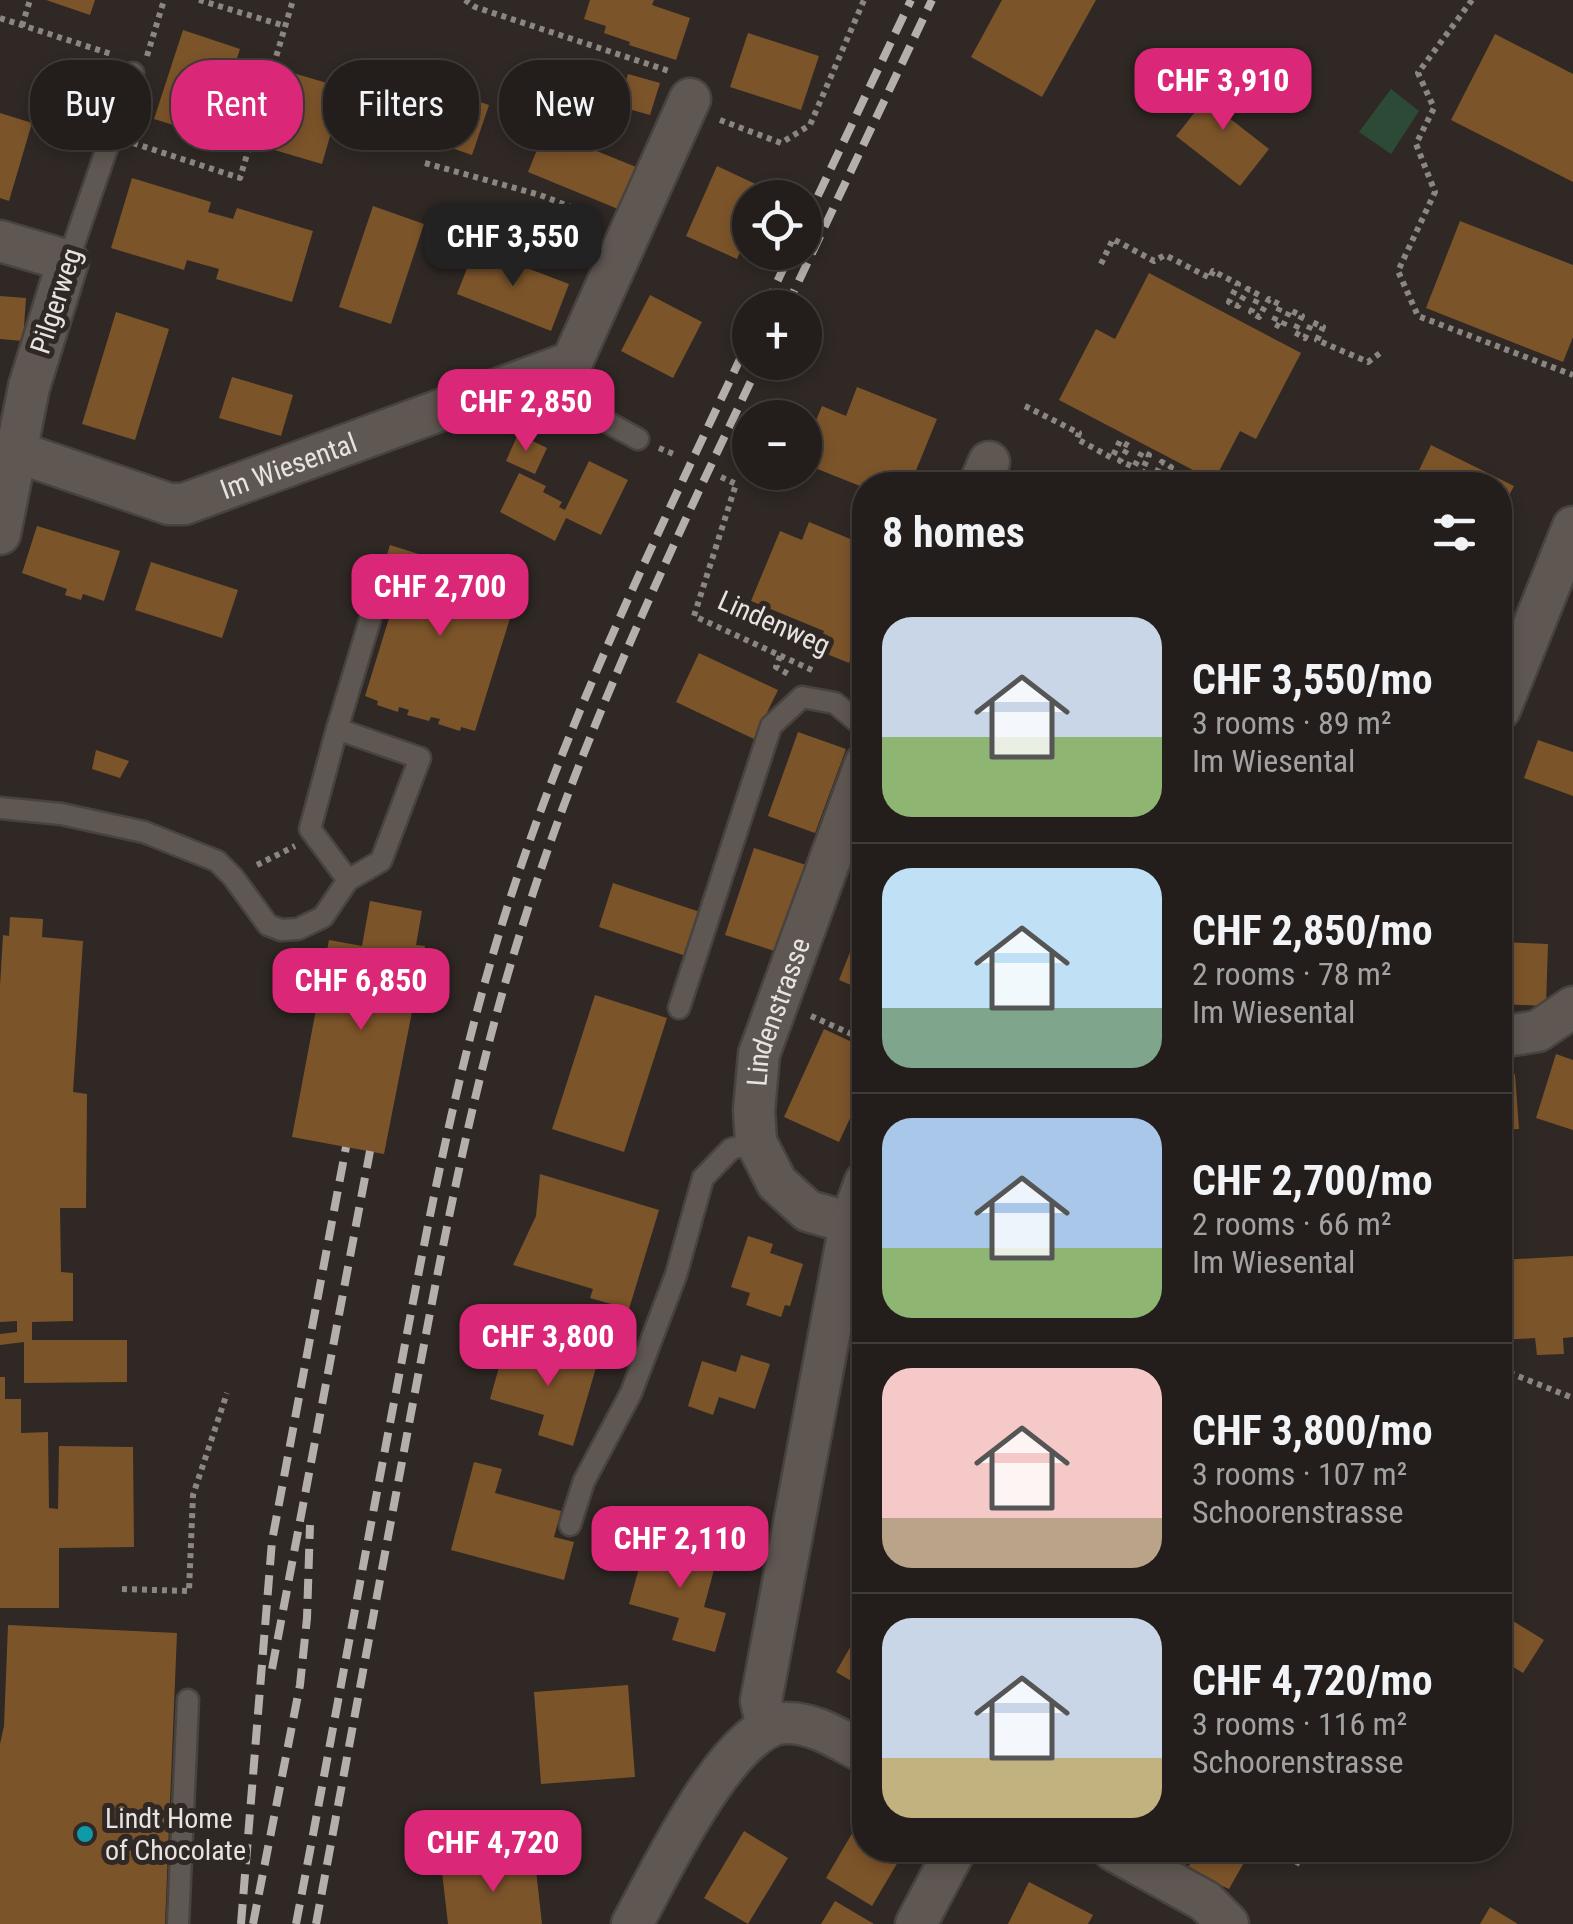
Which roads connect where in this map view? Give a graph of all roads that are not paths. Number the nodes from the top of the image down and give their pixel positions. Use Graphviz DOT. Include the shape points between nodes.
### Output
graph roads {
  1 [pos="688,103"];
  2 [pos="106,150"];
  3 [pos="0,242"];
  4 [pos="68,261"];
  5 [pos="528,378"];
  6 [pos="638,438"];
  7 [pos="14,451"];
  8 [pos="1573,527"];
  9 [pos="0,534"];
  10 [pos="376,600"];
  11 [pos="1512,679"];
  12 [pos="852,717"];
  13 [pos="337,729"];
  14 [pos="852,799"];
  15 [pos="0,808"];
  16 [pos="348,880"];
  17 [pos="1573,1007"];
  18 [pos="679,1008"];
  19 [pos="1512,1035"];
  20 [pos="756,1142"];
  21 [pos="852,1218"];
  22 [pos="850,1223"];
  23 [pos="570,1525"];
  24 [pos="188,1700"];
  25 [pos="767,1726"];
  26 [pos="852,1746"];
  27 [pos="949,1862"];
  28 [pos="1135,1862"];
  29 [pos="178,1924"];
  30 [pos="632,1924"];
  31 [pos="916,1924"];
  32 [pos="1228,1924"];
  1 -- 5 [label="street, Im Wiesental" via="572,362"];
  2 -- 4 [label="lane, Pilgerweg"];
  3 -- 4 [label="street"];
  4 -- 7 [label="street, Pilgerweg"];
  5 -- 6 [label="lane"];
  5 -- 7 [label="street, Im Wiesental" via="184,504"];
  7 -- 9 [label="street, Pilgerweg"];
  8 -- 11 [label="street"];
  10 -- 13 [label="lane"];
  12 -- 18 [label="lane" via="835,703 802,697 771,726"];
  13 -- 16 [label="lane" via="310,828"];
  13 -- 16 [label="lane" via="420,758 381,861"];
  14 -- 20 [label="street, Lindenstrasse" via="759,1054"];
  15 -- 16 [label="lane" via="144,832 216,861 257,914 281,930 324,917"];
  17 -- 19 [label="street" via="1538,1031"];
  20 -- 22 [label="street, Lindenstrasse" via="777,1183 808,1212"];
  20 -- 23 [label="lane" via="731,1150 703,1178 676,1275 631,1394 584,1481"];
  21 -- 22 [label="street"];
  22 -- 25 [label="street" via="761,1701"];
  24 -- 29 [label="lane"];
  25 -- 26 [label="street" via="815,1727"];
  25 -- 30 [label="street" via="712,1782"];
  27 -- 31 [label="street"];
  28 -- 32 [label="street" via="1205,1900"];
}
